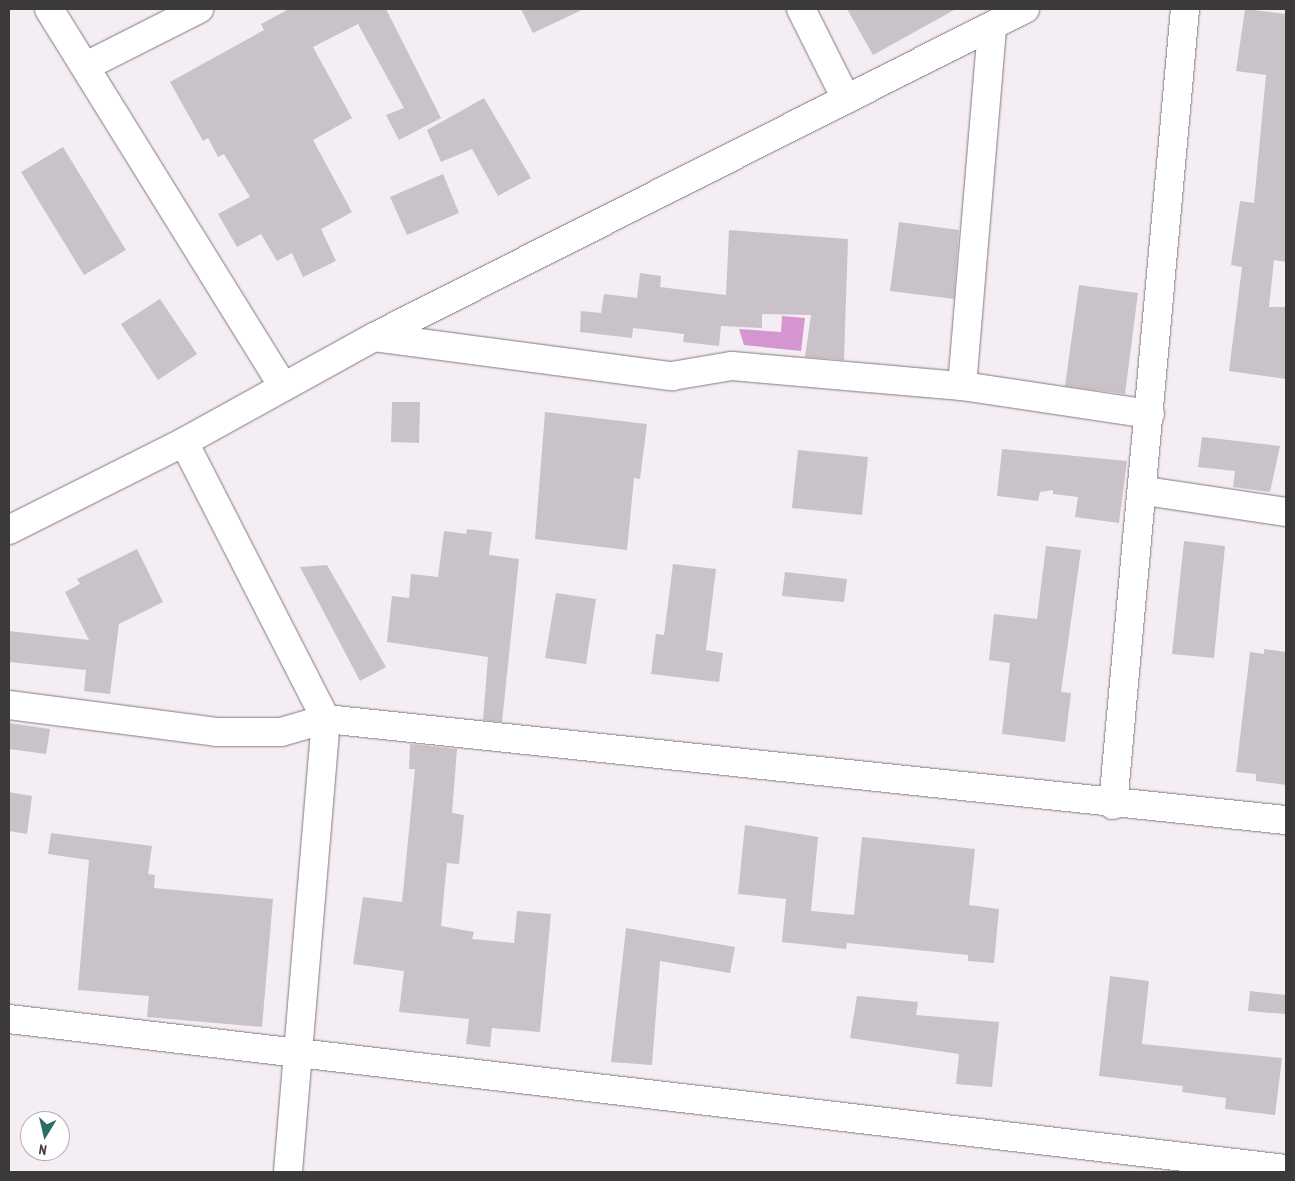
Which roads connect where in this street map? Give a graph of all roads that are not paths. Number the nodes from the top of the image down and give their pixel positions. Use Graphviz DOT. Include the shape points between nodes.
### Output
graph roads {
  1 [pos="49,9"];
  2 [pos="199,9"];
  3 [pos="801,9"];
  4 [pos="1025,9"];
  5 [pos="1185,9"];
  6 [pos="992,26"];
  7 [pos="86,66"];
  8 [pos="846,99"];
  9 [pos="374,337"];
  10 [pos="282,385"];
  11 [pos="962,386"];
  12 [pos="1150,414"];
  13 [pos="184,442"];
  14 [pos="1144,491"];
  15 [pos="1286,512"];
  16 [pos="9,530"];
  17 [pos="9,705"];
  18 [pos="326,719"];
  19 [pos="1113,805"];
  20 [pos="1286,820"];
  21 [pos="9,1020"];
  22 [pos="301,1056"];
  23 [pos="1286,1169"];
  24 [pos="288,1172"];
  1 -- 7 [label="street"];
  2 -- 7 [label="street"];
  3 -- 8 [label="street"];
  4 -- 6 [label="street"];
  5 -- 12 [label="street"];
  6 -- 8 [label="street"];
  6 -- 11 [label="street"];
  7 -- 10 [label="street"];
  8 -- 9 [label="street"];
  9 -- 10 [label="street"];
  9 -- 11 [label="street" via="672,376 732,366"];
  10 -- 13 [label="street"];
  11 -- 12 [label="street"];
  12 -- 14 [label="street"];
  13 -- 16 [label="street"];
  13 -- 18 [label="street"];
  14 -- 15 [label="street"];
  14 -- 19 [label="street"];
  17 -- 18 [label="street" via="216,732 281,732"];
  18 -- 19 [label="street"];
  18 -- 22 [label="street"];
  19 -- 20 [label="street"];
  21 -- 22 [label="street"];
  22 -- 23 [label="street"];
  22 -- 24 [label="street"];
}
